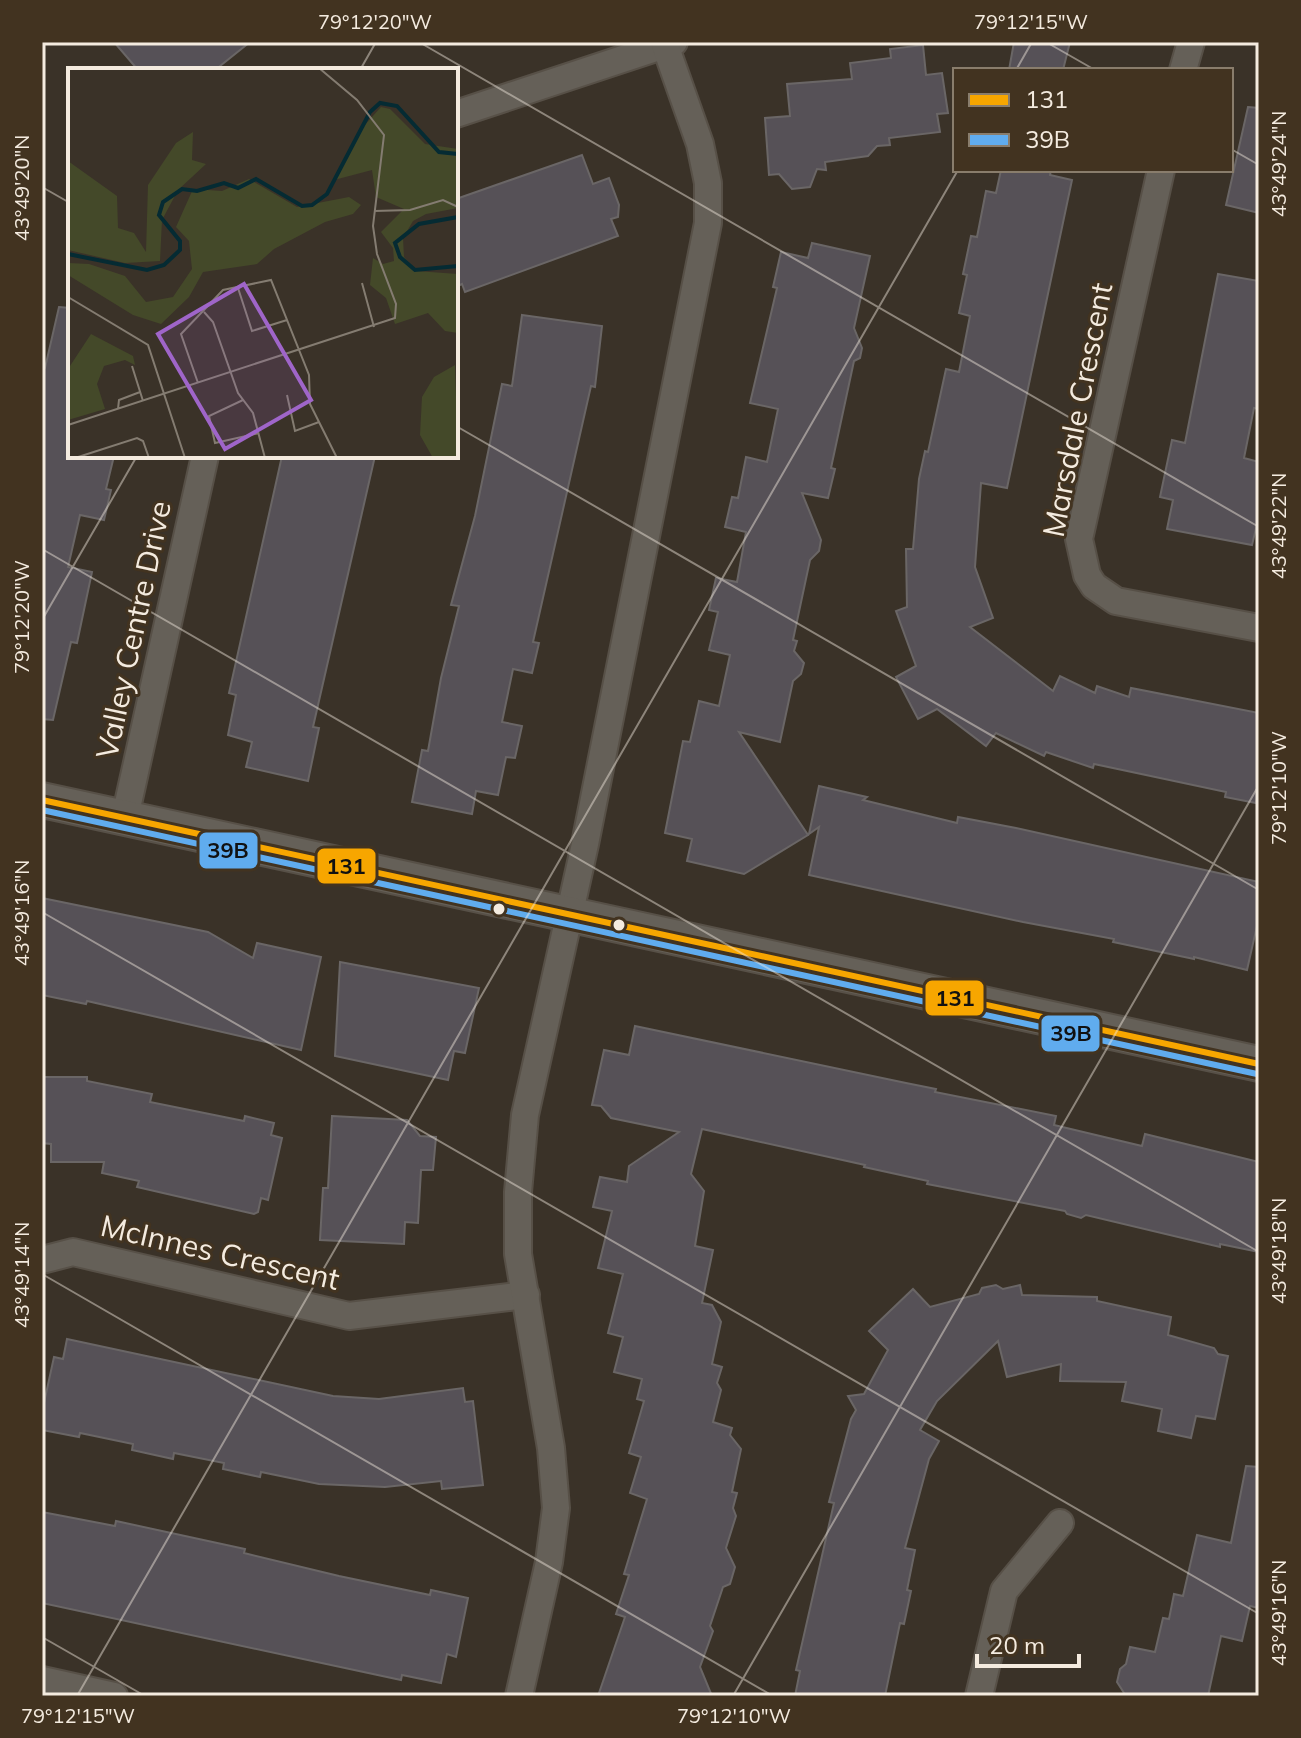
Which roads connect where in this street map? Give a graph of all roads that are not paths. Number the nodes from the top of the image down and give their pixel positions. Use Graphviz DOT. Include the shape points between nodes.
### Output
graph roads {
  1 [pos="1191,42"];
  2 [pos="670,44"];
  3 [pos="1184,68"];
  4 [pos="458,113"];
  5 [pos="1161,172"];
  6 [pos="205,458"];
  7 [pos="1259,628"];
  8 [pos="42,800"];
  9 [pos="125,817"];
  10 [pos="569,915"];
  11 [pos="1259,1064"];
  12 [pos="42,1260"];
  13 [pos="526,1295"];
  14 [pos="1060,1523"];
  15 [pos="42,1680"];
  16 [pos="114,1696"];
  17 [pos="519,1696"];
  18 [pos="979,1696"];
  1 -- 3 [label="street"];
  2 -- 4 [label="street"];
  2 -- 10 [label="street" via="700,144 708,183 708,223"];
  5 -- 7 [label="street, Marsdale Crescent" via="1079,539 1082,559 1094,586 1116,601"];
  6 -- 9 [label="street, Valley Centre Drive"];
  8 -- 9 [label="street"];
  9 -- 10 [label="street"];
  10 -- 11 [label="street"];
  10 -- 13 [label="street" via="525,1115 518,1254"];
  12 -- 13 [label="street, McInnes Crescent" via="73,1252 349,1316"];
  13 -- 17 [label="street" via="556,1508"];
  14 -- 18 [label="street" via="1004,1591"];
  15 -- 16 [label="street"];
}
